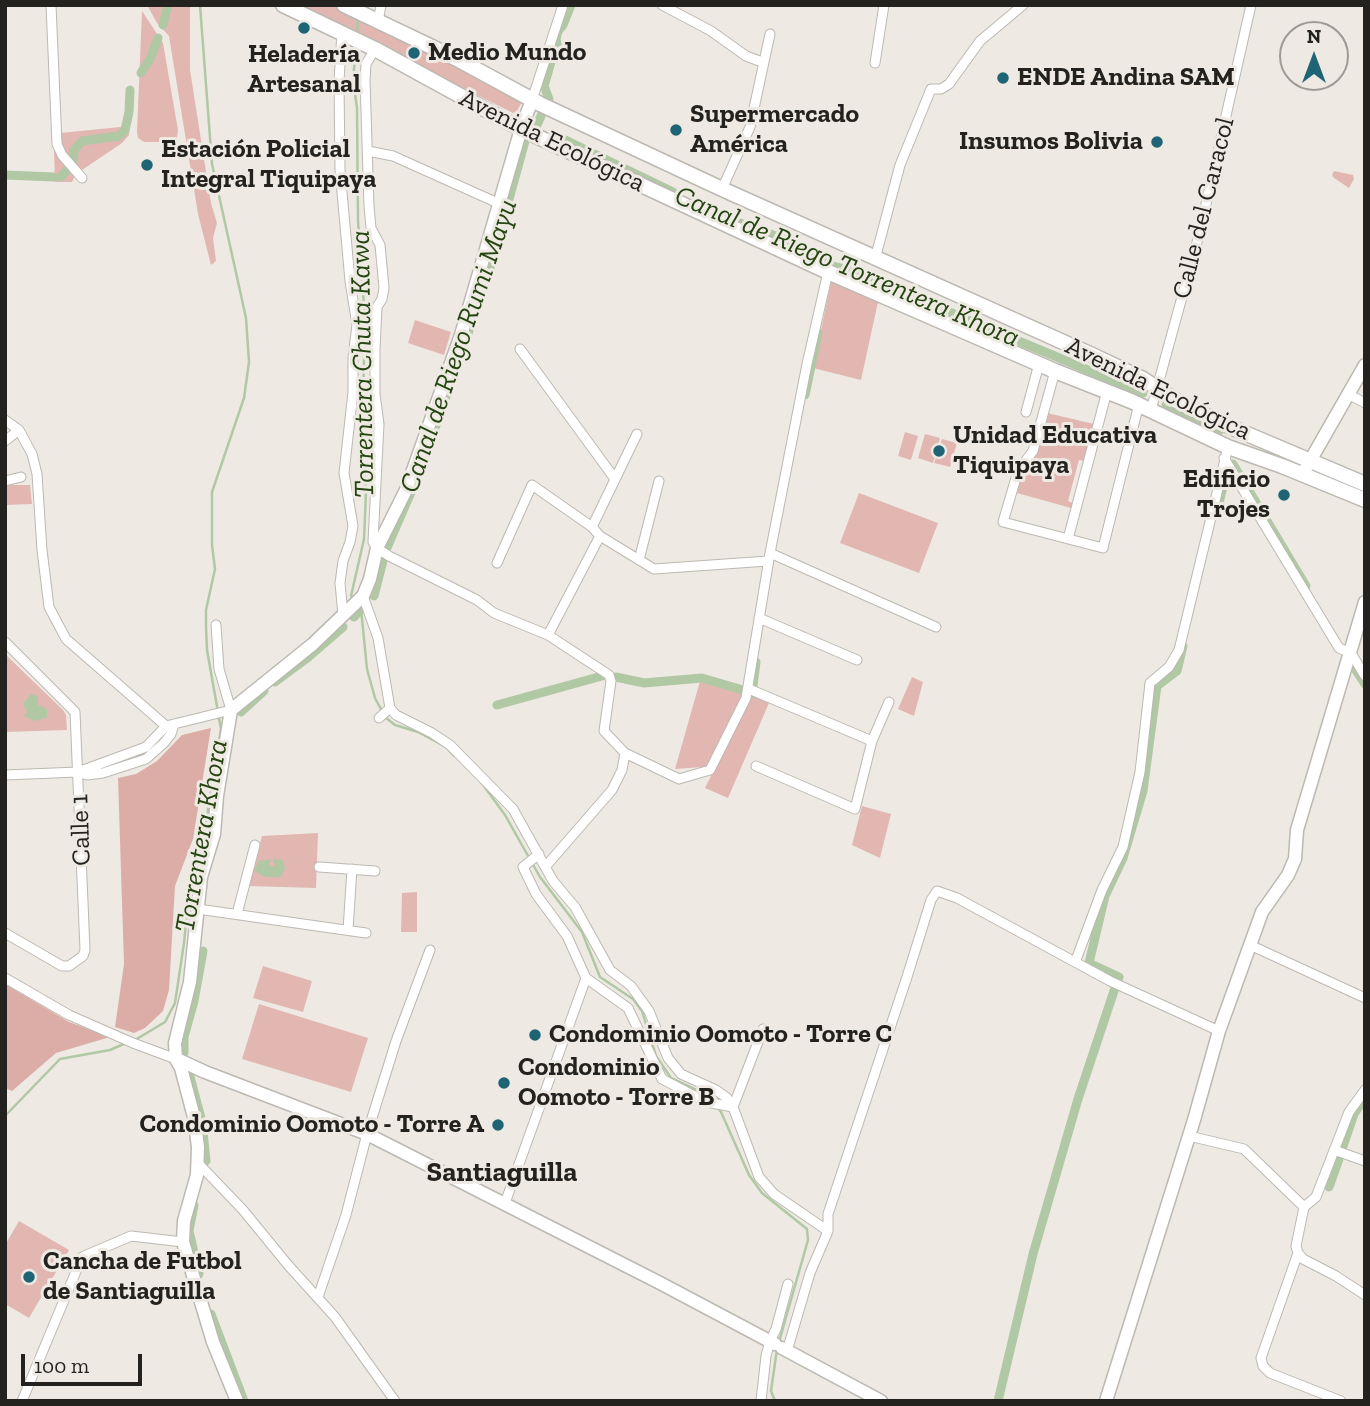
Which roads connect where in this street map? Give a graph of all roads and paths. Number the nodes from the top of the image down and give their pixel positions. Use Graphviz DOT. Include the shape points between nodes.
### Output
graph roads {
  1 [pos="51,5"];
  2 [pos="283,5"];
  3 [pos="381,5"];
  4 [pos="563,5"];
  5 [pos="662,5"];
  6 [pos="884,5"];
  7 [pos="1023,5"];
  8 [pos="1251,5"];
  9 [pos="346,6"];
  10 [pos="374,19"];
  11 [pos="344,33"];
  12 [pos="770,34"];
  13 [pos="372,47"];
  14 [pos="762,62"];
  15 [pos="875,63"];
  16 [pos="532,100"];
  17 [pos="521,129"];
  18 [pos="368,151"];
  19 [pos="82,178"];
  20 [pos="722,189"];
  21 [pos="500,204"];
  22 [pos="875,259"];
  23 [pos="828,272"];
  24 [pos="520,349"];
  25 [pos="1039,364"];
  26 [pos="1365,365"];
  27 [pos="1055,371"];
  28 [pos="1156,387"];
  29 [pos="1107,391"];
  30 [pos="1348,394"];
  31 [pos="1365,402"];
  32 [pos="1145,407"];
  33 [pos="1026,412"];
  34 [pos="5,420"];
  35 [pos="19,430"];
  36 [pos="637,435"];
  37 [pos="5,441"];
  38 [pos="1226,452"];
  39 [pos="1309,460"];
  40 [pos="1303,474"];
  41 [pos="21,477"];
  42 [pos="615,479"];
  43 [pos="5,481"];
  44 [pos="659,481"];
  45 [pos="1365,484"];
  46 [pos="1365,500"];
  47 [pos="592,527"];
  48 [pos="600,536"];
  49 [pos="1068,539"];
  50 [pos="377,548"];
  51 [pos="769,557"];
  52 [pos="639,560"];
  53 [pos="497,563"];
  54 [pos="360,599"];
  55 [pos="1365,602"];
  56 [pos="345,614"];
  57 [pos="759,618"];
  58 [pos="216,625"];
  59 [pos="936,627"];
  60 [pos="548,635"];
  61 [pos="5,642"];
  62 [pos="1351,653"];
  63 [pos="857,660"];
  64 [pos="1365,676"];
  65 [pos="749,688"];
  66 [pos="889,702"];
  67 [pos="229,711"];
  68 [pos="170,725"];
  69 [pos="872,741"];
  70 [pos="625,753"];
  71 [pos="756,766"];
  72 [pos="78,772"];
  73 [pos="5,775"];
  74 [pos="255,845"];
  75 [pos="539,854"];
  76 [pos="546,866"];
  77 [pos="319,867"];
  78 [pos="352,869"];
  79 [pos="374,871"];
  80 [pos="198,909"];
  81 [pos="237,914"];
  82 [pos="348,930"];
  83 [pos="5,933"];
  84 [pos="366,933"];
  85 [pos="1250,945"];
  86 [pos="430,950"];
  87 [pos="1076,960"];
  88 [pos="5,978"];
  89 [pos="586,978"];
  90 [pos="1365,998"];
  91 [pos="763,1029"];
  92 [pos="1219,1031"];
  93 [pos="176,1059"];
  94 [pos="1365,1090"];
  95 [pos="733,1107"];
  96 [pos="367,1134"];
  97 [pos="1189,1136"];
  98 [pos="1334,1150"];
  99 [pos="1365,1161"];
  100 [pos="198,1163"];
  101 [pos="505,1203"];
  102 [pos="1304,1207"];
  103 [pos="828,1231"];
  104 [pos="183,1242"];
  105 [pos="1298,1252"];
  106 [pos="788,1284"];
  107 [pos="1365,1295"];
  108 [pos="318,1297"];
  109 [pos="779,1346"];
  110 [pos="22,1401"];
  111 [pos="237,1401"];
  112 [pos="395,1401"];
  113 [pos="761,1401"];
  114 [pos="881,1401"];
  115 [pos="1106,1401"];
  116 [pos="1341,1401"];
  1 -- 19 [label="street" via="57,144"];
  2 -- 11 [label="main road, Avenida Ecológica"];
  3 -- 10 [label="street"];
  4 -- 16 [label="street"];
  5 -- 14 [label="street"];
  6 -- 15 [label="street"];
  7 -- 22 [label="street" via="980,41 949,84 931,89 897,175"];
  8 -- 28 [label="street, Calle del Caracol" via="1199,235"];
  9 -- 10 [label="main road, Avenida Ecológica"];
  10 -- 16 [label="main road, Avenida Ecológica"];
  11 -- 13 [label="main road, Avenida Ecológica"];
  11 -- 56 [label="street" via="339,80 341,170 357,325 344,473 353,526 340,583"];
  12 -- 14 [label="street"];
  13 -- 17 [label="main road, Avenida Ecológica"];
  13 -- 18 [label="street" via="366,64"];
  14 -- 20 [label="street" via="750,127"];
  16 -- 17 [label="street"];
  16 -- 20 [label="main road, Avenida Ecológica"];
  17 -- 21 [label="street"];
  17 -- 23 [label="main road, Avenida Ecológica"];
  18 -- 21 [label="street" via="393,156"];
  18 -- 50 [label="street" via="371,228 380,245 384,288 377,307 375,348 379,424 372,528"];
  20 -- 22 [label="main road, Avenida Ecológica"];
  21 -- 50 [label="street" via="461,335 406,490"];
  22 -- 28 [label="main road, Avenida Ecológica"];
  23 -- 25 [label="main road, Avenida Ecológica"];
  23 -- 51 [label="street"];
  24 -- 42 [label="street"];
  25 -- 27 [label="main road, Avenida Ecológica"];
  25 -- 33 [label="street"];
  26 -- 30 [label="street"];
  27 -- 29 [label="main road, Avenida Ecológica"];
  27 -- 49 [label="street" via="1032,451 1018,471 1003,522"];
  28 -- 32 [label="street, Calle del Caracol"];
  28 -- 39 [label="main road, Avenida Ecológica" via="1221,423"];
  29 -- 32 [label="main road, Avenida Ecológica"];
  29 -- 49 [label="street"];
  30 -- 31 [label="street"];
  30 -- 39 [label="street"];
  32 -- 38 [label="main road, Avenida Ecológica"];
  32 -- 49 [label="street, Calle del Caracol" via="1102,548"];
  34 -- 35 [label="street"];
  35 -- 37 [label="street"];
  35 -- 68 [label="street" via="37,474 50,607 66,639"];
  36 -- 42 [label="street"];
  38 -- 40 [label="main road, Avenida Ecológica"];
  38 -- 62 [label="street" via="1339,648"];
  38 -- 87 [label="street" via="1179,650 1150,684 1140,772 1123,848 1101,890"];
  39 -- 40 [label="street"];
  39 -- 45 [label="main road, Avenida Ecológica"];
  40 -- 46 [label="main road, Avenida Ecológica"];
  41 -- 43 [label="street"];
  42 -- 47 [label="street"];
  44 -- 52 [label="street"];
  47 -- 48 [label="street"];
  47 -- 53 [label="street" via="532,485"];
  48 -- 52 [label="street"];
  48 -- 60 [label="street"];
  50 -- 54 [label="street"];
  50 -- 60 [label="street" via="494,613"];
  51 -- 52 [label="street" via="654,569"];
  51 -- 57 [label="street"];
  51 -- 59 [label="street"];
  54 -- 56 [label="street"];
  54 -- 75 [label="street" via="378,638 384,713 450,744 513,809"];
  55 -- 62 [label="street"];
  56 -- 67 [label="street"];
  57 -- 63 [label="street"];
  57 -- 65 [label="street"];
  58 -- 67 [label="street" via="219,669"];
  60 -- 70 [label="street" via="609,675 604,731"];
  61 -- 72 [label="street, Calle 1" via="73,708"];
  62 -- 64 [label="street"];
  62 -- 85 [label="street" via="1297,830 1295,859 1262,912"];
  65 -- 69 [label="street"];
  65 -- 70 [label="street" via="710,770 679,779"];
  66 -- 69 [label="street"];
  67 -- 68 [label="street"];
  67 -- 80 [label="street" via="214,834 201,877"];
  68 -- 72 [label="street" via="146,747 112,766"];
  69 -- 71 [label="street" via="855,809"];
  70 -- 76 [label="street" via="612,790"];
  72 -- 73 [label="street"];
  72 -- 83 [label="street, Calle 1" via="83,956 62,966"];
  74 -- 81 [label="street"];
  75 -- 76 [label="street"];
  75 -- 89 [label="street" via="523,867 526,876 567,936"];
  76 -- 95 [label="street" via="610,970 631,986 649,1011 668,1058 681,1074 716,1090"];
  77 -- 78 [label="street"];
  78 -- 79 [label="street"];
  78 -- 82 [label="street"];
  80 -- 81 [label="street"];
  80 -- 93 [label="street"];
  81 -- 82 [label="street"];
  82 -- 84 [label="street"];
  85 -- 90 [label="street"];
  85 -- 92 [label="street"];
  86 -- 96 [label="street"];
  87 -- 92 [label="street" via="1110,981"];
  87 -- 103 [label="street" via="937,891 828,1214"];
  88 -- 93 [label="street" via="69,1015"];
  89 -- 95 [label="street" via="628,1009 662,1079 706,1102"];
  89 -- 101 [label="street"];
  91 -- 95 [label="street"];
  92 -- 97 [label="street"];
  93 -- 96 [label="street"];
  93 -- 100 [label="street" via="194,1117"];
  94 -- 98 [label="street" via="1349,1112"];
  95 -- 103 [label="street" via="759,1177 774,1194"];
  96 -- 101 [label="street"];
  96 -- 108 [label="street"];
  97 -- 102 [label="street" via="1244,1149"];
  97 -- 115 [label="street"];
  98 -- 99 [label="street"];
  98 -- 102 [label="street" via="1316,1197"];
  100 -- 104 [label="street"];
  100 -- 108 [label="street"];
  101 -- 109 [label="street"];
  102 -- 105 [label="street"];
  103 -- 109 [label="street"];
  104 -- 110 [label="street" via="131,1236 82,1257"];
  104 -- 111 [label="street" via="213,1342"];
  105 -- 107 [label="street"];
  105 -- 116 [label="street" via="1261,1358 1263,1366 1270,1373"];
  106 -- 109 [label="street" via="776,1329"];
  108 -- 112 [label="street"];
  109 -- 113 [label="street"];
  109 -- 114 [label="street"];
}
